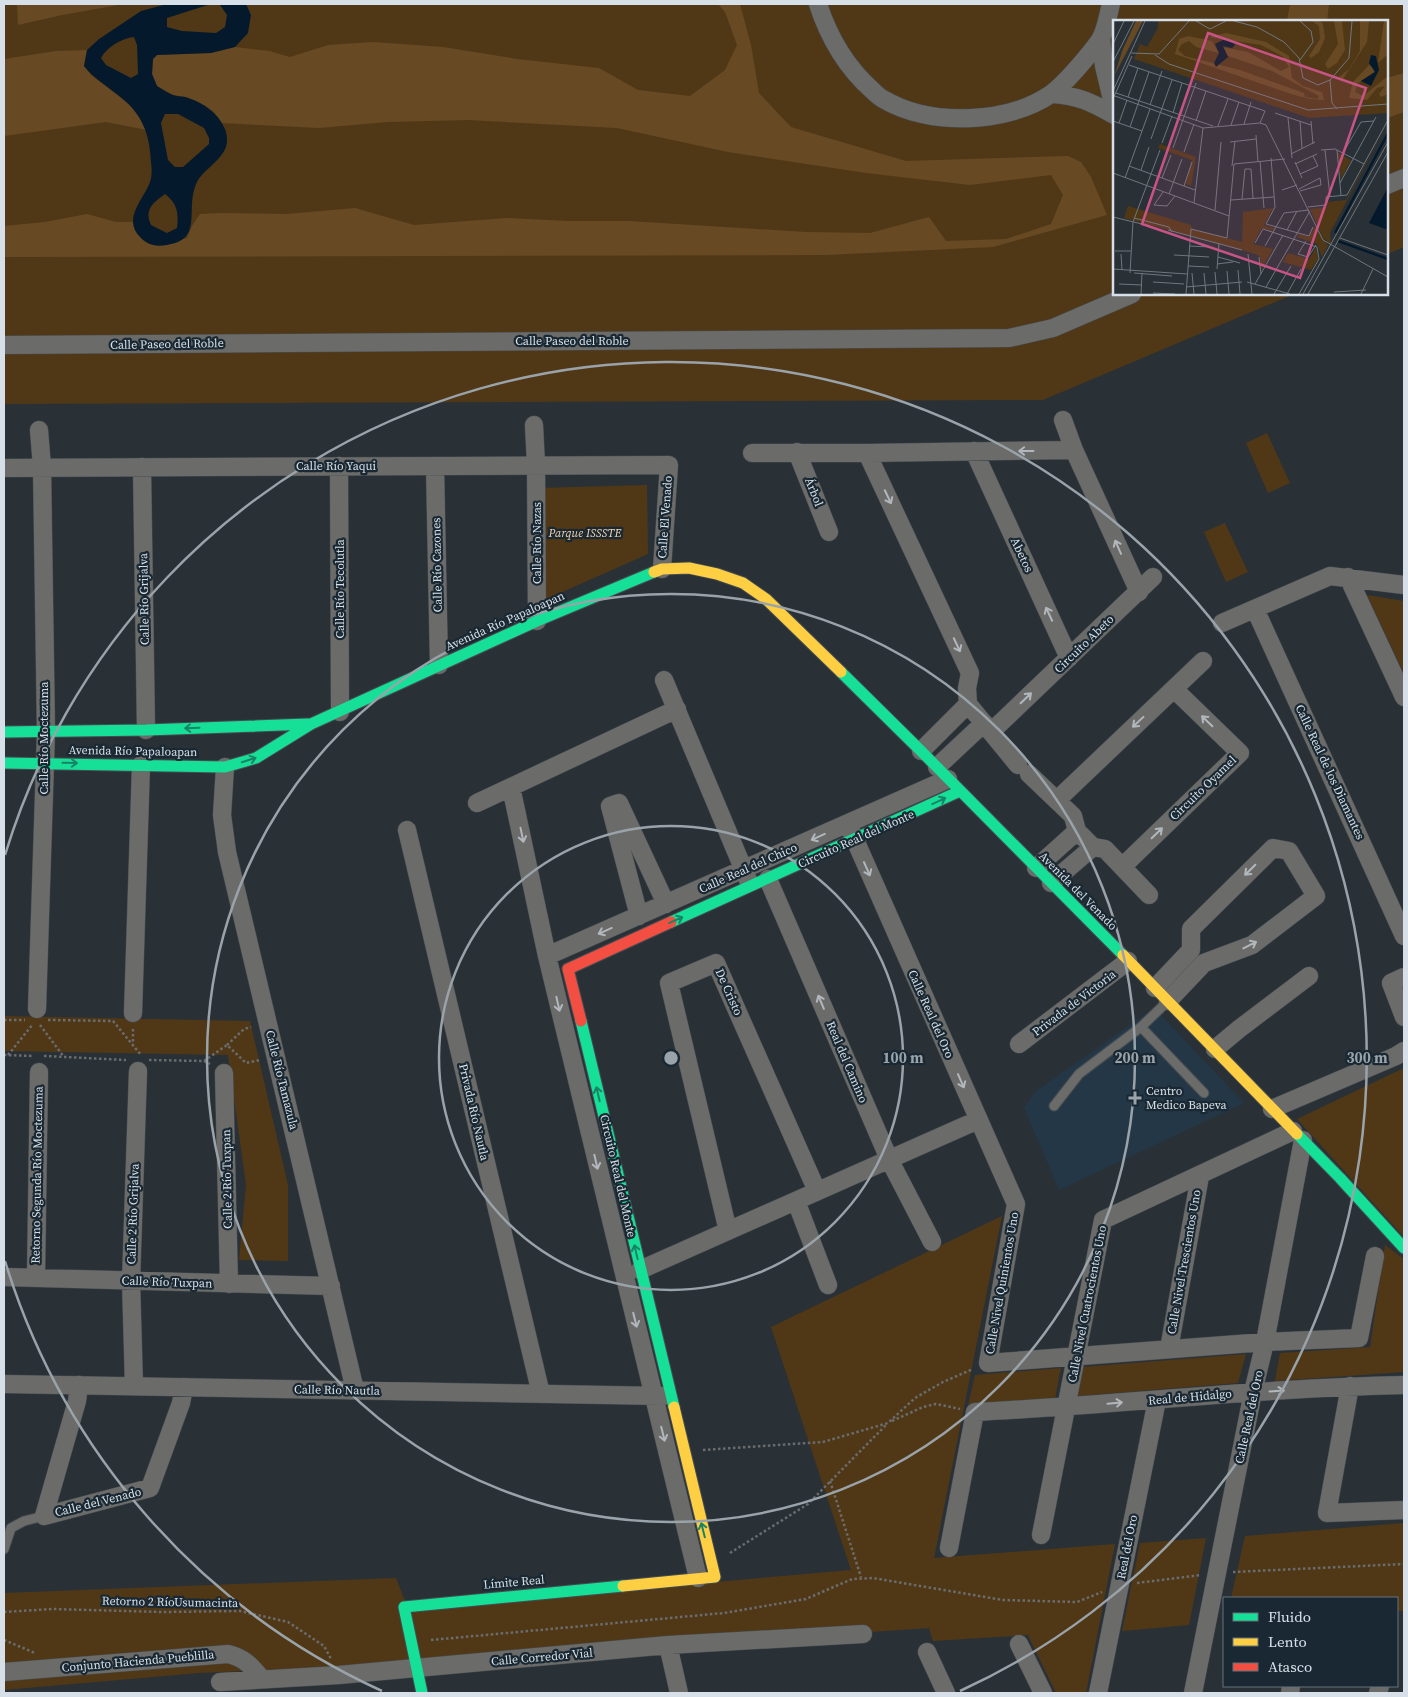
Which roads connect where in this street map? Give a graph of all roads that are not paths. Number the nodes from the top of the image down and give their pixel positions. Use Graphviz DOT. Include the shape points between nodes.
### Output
graph roads {
  1 [pos="818,4"];
  2 [pos="1111,4"];
  3 [pos="1101,38"];
  4 [pos="1052,94"];
  5 [pos="1113,104"];
  6 [pos="1113,115"];
  7 [pos="1404,178"];
  8 [pos="1388,185"];
  9 [pos="1130,295"];
  10 [pos="4,345"];
  11 [pos="1063,420"];
  12 [pos="534,425"];
  13 [pos="39,430"];
  14 [pos="1074,450"];
  15 [pos="974,451"];
  16 [pos="797,452"];
  17 [pos="752,453"];
  18 [pos="868,453"];
  19 [pos="536,465"];
  20 [pos="669,465"];
  21 [pos="339,466"];
  22 [pos="435,466"];
  23 [pos="42,467"];
  24 [pos="142,467"];
  25 [pos="4,468"];
  26 [pos="830,532"];
  27 [pos="662,569"];
  28 [pos="717,574"];
  29 [pos="1153,577"];
  30 [pos="1348,577"];
  31 [pos="1404,585"];
  32 [pos="1139,592"];
  33 [pos="1255,609"];
  34 [pos="537,621"];
  35 [pos="1222,623"];
  36 [pos="1069,658"];
  37 [pos="1203,661"];
  38 [pos="439,665"];
  39 [pos="664,680"];
  40 [pos="1174,689"];
  41 [pos="1404,697"];
  42 [pos="968,704"];
  43 [pos="677,709"];
  44 [pos="340,712"];
  45 [pos="310,724"];
  46 [pos="988,728"];
  47 [pos="146,730"];
  48 [pos="4,732"];
  49 [pos="46,732"];
  50 [pos="921,751"];
  51 [pos="4,763"];
  52 [pos="45,763"];
  53 [pos="141,764"];
  54 [pos="225,767"];
  55 [pos="949,779"];
  56 [pos="512,787"];
  57 [pos="1057,800"];
  58 [pos="477,803"];
  59 [pos="407,830"];
  60 [pos="1077,831"];
  61 [pos="851,832"];
  62 [pos="1093,847"];
  63 [pos="1122,867"];
  64 [pos="1036,868"];
  65 [pos="743,870"];
  66 [pos="768,879"];
  67 [pos="1052,883"];
  68 [pos="751,887"];
  69 [pos="1149,895"];
  70 [pos="666,904"];
  71 [pos="639,916"];
  72 [pos="1404,936"];
  73 [pos="1191,950"];
  74 [pos="547,956"];
  75 [pos="1128,961"];
  76 [pos="1204,963"];
  77 [pos="1309,976"];
  78 [pos="1404,977"];
  79 [pos="1155,988"];
  80 [pos="1168,1001"];
  81 [pos="133,1013"];
  82 [pos="40,1016"];
  83 [pos="1404,1017"];
  84 [pos="1141,1027"];
  85 [pos="1019,1044"];
  86 [pos="1215,1049"];
  87 [pos="1404,1051"];
  88 [pos="141,1066"];
  89 [pos="39,1072"];
  90 [pos="224,1073"];
  91 [pos="1204,1093"];
  92 [pos="1054,1106"];
  93 [pos="1272,1109"];
  94 [pos="978,1120"];
  95 [pos="1298,1136"];
  96 [pos="889,1159"];
  97 [pos="1200,1176"];
  98 [pos="817,1191"];
  99 [pos="796,1201"];
  100 [pos="1016,1204"];
  101 [pos="728,1231"];
  102 [pos="932,1242"];
  103 [pos="1404,1248"];
  104 [pos="1375,1256"];
  105 [pos="640,1270"];
  106 [pos="4,1277"];
  107 [pos="36,1277"];
  108 [pos="131,1280"];
  109 [pos="229,1284"];
  110 [pos="828,1285"];
  111 [pos="331,1286"];
  112 [pos="1266,1342"];
  113 [pos="1169,1348"];
  114 [pos="1077,1355"];
  115 [pos="4,1384"];
  116 [pos="79,1385"];
  117 [pos="1404,1385"];
  118 [pos="134,1386"];
  119 [pos="1350,1386"];
  120 [pos="184,1387"];
  121 [pos="355,1390"];
  122 [pos="1253,1392"];
  123 [pos="541,1394"];
  124 [pos="662,1396"];
  125 [pos="1157,1400"];
  126 [pos="1066,1407"];
  127 [pos="1404,1510"];
  128 [pos="44,1516"];
  129 [pos="1041,1536"];
  130 [pos="949,1548"];
  131 [pos="4,1549"];
  132 [pos="706,1578"];
  133 [pos="864,1634"];
  134 [pos="1019,1644"];
  135 [pos="668,1645"];
  136 [pos="927,1652"];
  137 [pos="416,1668"];
  138 [pos="4,1672"];
  139 [pos="262,1679"];
  140 [pos="222,1688"];
  141 [pos="422,1693"];
  142 [pos="679,1693"];
  143 [pos="946,1693"];
  144 [pos="1043,1693"];
  145 [pos="1098,1693"];
  146 [pos="1193,1693"];
  1 -- 4 [label="street" via="836,48 856,76 883,99 916,113 952,119 989,117 1021,109"];
  2 -- 3 [label="street"];
  3 -- 4 [label="street"];
  3 -- 5 [label="street"];
  4 -- 6 [label="street" via="1074,96"];
  7 -- 8 [label="street"];
  9 -- 10 [label="street, Calle Paseo del Roble" via="1053,328 1009,338"];
  11 -- 14 [label="street"];
  12 -- 19 [label="street, Calle Río Nazas"];
  13 -- 23 [label="street, Calle Río Moctezuma"];
  14 -- 15 [label="street, one-way"];
  32 -- 14 [label="street, one-way"];
  15 -- 18 [label="street"];
  36 -- 15 [label="street, Abetos, one-way"];
  16 -- 17 [label="street"];
  16 -- 18 [label="street"];
  16 -- 26 [label="street, Árbol"];
  18 -- 42 [label="street, one-way" via="970,673"];
  19 -- 20 [label="street, Calle Río Yaqui"];
  19 -- 22 [label="street, Calle Río Yaqui"];
  19 -- 34 [label="street, Calle Río Nazas"];
  20 -- 27 [label="street, Calle El Venado"];
  21 -- 22 [label="street, Calle Río Yaqui"];
  21 -- 24 [label="street, Calle Río Yaqui"];
  21 -- 44 [label="street, Calle Río Tecolutla"];
  22 -- 38 [label="street, Calle Río Cazones"];
  23 -- 24 [label="street, Calle Río Yaqui"];
  23 -- 25 [label="street, Calle Río Yaqui"];
  23 -- 49 [label="street, Calle Río Moctezuma"];
  24 -- 47 [label="street, Calle Río Grijalva"];
  27 -- 28 [label="street, Avenida Río Papaloapan" via="689,568"];
  27 -- 34 [label="street, Avenida Río Papaloapan"];
  28 -- 50 [label="street, Avenida del Venado" via="743,583 766,599"];
  29 -- 32 [label="street, Circuito Abeto"];
  30 -- 31 [label="street"];
  30 -- 33 [label="street" via="1330,576"];
  30 -- 41 [label="street"];
  32 -- 36 [label="street, Circuito Abeto"];
  33 -- 35 [label="street"];
  33 -- 72 [label="street, Calle Real de los Diamantes"];
  34 -- 38 [label="street, Avenida Río Papaloapan"];
  46 -- 36 [label="street, Circuito Abeto, one-way"];
  37 -- 40 [label="street"];
  38 -- 44 [label="street, Avenida Río Papaloapan"];
  39 -- 43 [label="street"];
  40 -- 57 [label="street, one-way"];
  63 -- 40 [label="street, Circuito Oyamel, one-way" via="1240,753"];
  42 -- 46 [label="street"];
  42 -- 50 [label="street"];
  43 -- 56 [label="street"];
  43 -- 65 [label="street"];
  44 -- 45 [label="street, Avenida Río Papaloapan"];
  45 -- 47 [label="street, Avenida Río Papaloapan, one-way"];
  54 -- 45 [label="street, Avenida Río Papaloapan, one-way" via="256,758"];
  46 -- 55 [label="street, Circuito Abeto"];
  46 -- 57 [label="street" via="1023,770"];
  47 -- 49 [label="street, Avenida Río Papaloapan"];
  48 -- 49 [label="street, Avenida Río Papaloapan"];
  49 -- 52 [label="street, Calle Río Moctezuma"];
  50 -- 55 [label="street, Avenida del Venado"];
  51 -- 52 [label="street, Avenida Río Papaloapan"];
  52 -- 53 [label="street, Avenida Río Papaloapan, one-way"];
  52 -- 82 [label="street, Calle Río Moctezuma"];
  53 -- 54 [label="street, Avenida Río Papaloapan"];
  53 -- 81 [label="street"];
  54 -- 111 [label="street, Calle Río Tamazula" via="222,815 227,852"];
  55 -- 61 [label="street, Calle Real del Chico"];
  55 -- 64 [label="street, Avenida del Venado"];
  56 -- 58 [label="street"];
  56 -- 74 [label="street, Circuito Real del Monte, one-way"];
  57 -- 60 [label="street" via="1073,816"];
  59 -- 123 [label="street, Privada Río Nautla"];
  60 -- 62 [label="street"];
  60 -- 64 [label="street"];
  61 -- 65 [label="street, Calle Real del Chico, one-way"];
  61 -- 66 [label="street, Circuito Real del Monte"];
  61 -- 94 [label="street, Calle Real del Oro, one-way"];
  62 -- 63 [label="street" via="1105,849"];
  62 -- 67 [label="street"];
  63 -- 69 [label="street"];
  64 -- 67 [label="street, Avenida del Venado"];
  65 -- 68 [label="street"];
  65 -- 70 [label="street, Calle Real del Chico"];
  66 -- 68 [label="street, Circuito Real del Monte"];
  96 -- 66 [label="street, Real del Camino, one-way"];
  67 -- 75 [label="street, Avenida del Venado"];
  105 -- 68 [label="street, Circuito Real del Monte, one-way" via="568,969"];
  70 -- 71 [label="street, Calle Real del Chico"];
  70 -- 71 [label="street" via="619,803 610,806"];
  71 -- 74 [label="street, Calle Real del Chico, one-way"];
  73 -- 76 [label="street"];
  76 -- 73 [label="street, one-way" via="1252,945 1316,896 1289,851 1273,848 1191,929"];
  73 -- 79 [label="street"];
  74 -- 124 [label="street, Circuito Real del Monte, one-way"];
  75 -- 79 [label="street, Avenida del Venado"];
  75 -- 85 [label="street, Privada de Victoria"];
  76 -- 80 [label="street"];
  77 -- 86 [label="street"];
  78 -- 83 [label="street" via="1391,983"];
  79 -- 80 [label="street, Avenida del Venado"];
  80 -- 84 [label="lane"];
  80 -- 86 [label="street, Avenida del Venado"];
  84 -- 91 [label="lane"];
  84 -- 92 [label="lane" via="1078,1074"];
  86 -- 93 [label="street, Avenida del Venado"];
  87 -- 93 [label="street"];
  88 -- 108 [label="street, Calle 2 Río Grijalva"];
  89 -- 107 [label="street, Retorno Segunda Río Moctezuma"];
  90 -- 109 [label="street, Calle 2 Río Tuxpan"];
  93 -- 95 [label="street, Avenida del Venado"];
  94 -- 96 [label="street"];
  94 -- 100 [label="street, Calle Real del Oro"];
  95 -- 97 [label="street, Calle Nivel Cuatrocientos Uno"];
  95 -- 103 [label="street, Avenida del Venado"];
  95 -- 112 [label="street, Calle Real del Oro"];
  96 -- 98 [label="street"];
  96 -- 102 [label="street, Real del Camino"];
  97 -- 113 [label="street, Calle Nivel Trescientos Uno"];
  97 -- 114 [label="street, Calle Nivel Cuatrocientos Uno" via="1103,1220"];
  98 -- 99 [label="street"];
  98 -- 101 [label="street, De Cristo" via="716,963 669,983"];
  99 -- 101 [label="street"];
  99 -- 110 [label="street"];
  100 -- 114 [label="street, Calle Nivel Quinientos Uno" via="988,1363"];
  101 -- 105 [label="street"];
  104 -- 112 [label="street" via="1360,1338"];
  105 -- 124 [label="street, Circuito Real del Monte"];
  106 -- 107 [label="street, Calle Río Tuxpan"];
  107 -- 108 [label="street, Calle Río Tuxpan"];
  108 -- 109 [label="street, Calle Río Tuxpan"];
  108 -- 118 [label="street, Calle 2 Río Grijalva"];
  109 -- 111 [label="street, Calle Río Tuxpan"];
  111 -- 121 [label="street, Calle Río Tamazula"];
  112 -- 113 [label="street"];
  112 -- 122 [label="street, Calle Real del Oro"];
  113 -- 114 [label="street"];
  114 -- 126 [label="street, Calle Nivel Cuatrocientos Uno"];
  115 -- 116 [label="street, Calle Río Nautla"];
  116 -- 118 [label="street, Calle Río Nautla"];
  116 -- 128 [label="street, Calle del Venado"];
  117 -- 119 [label="street, Real de Hidalgo"];
  118 -- 120 [label="street, Calle Río Nautla"];
  122 -- 119 [label="street, Real de Hidalgo, one-way"];
  119 -- 127 [label="street" via="1327,1512"];
  120 -- 121 [label="street, Calle Río Nautla"];
  120 -- 128 [label="street, Calle del Venado" via="181,1404 150,1488"];
  121 -- 123 [label="street, Calle Río Nautla"];
  122 -- 125 [label="street, Real de Hidalgo"];
  122 -- 146 [label="street, Calle Real del Oro"];
  123 -- 124 [label="street, Calle Río Nautla"];
  124 -- 132 [label="street, Circuito Real del Monte, one-way"];
  132 -- 124 [label="street, Circuito Real del Monte, one-way" via="711,1563 684,1452"];
  126 -- 125 [label="street, Real de Hidalgo, one-way"];
  125 -- 145 [label="street, Real del Oro"];
  126 -- 129 [label="street, Calle Nivel Cuatrocientos Uno"];
  126 -- 130 [label="street, Real de Hidalgo" via="975,1412"];
  128 -- 131 [label="lane" via="10,1528"];
  132 -- 137 [label="street, Límite Real" via="404,1607"];
  133 -- 135 [label="street, Calle Corredor Vial"];
  134 -- 144 [label="street"];
  135 -- 137 [label="street, Calle Corredor Vial"];
  135 -- 142 [label="street"];
  136 -- 143 [label="street"];
  137 -- 139 [label="street, Calle Corredor Vial"];
  137 -- 141 [label="street, Límite Real"];
  138 -- 139 [label="street, Conjunto Hacienda Pueblilla" via="228,1654 239,1656"];
  139 -- 140 [label="street, Calle Corredor Vial"];
}
